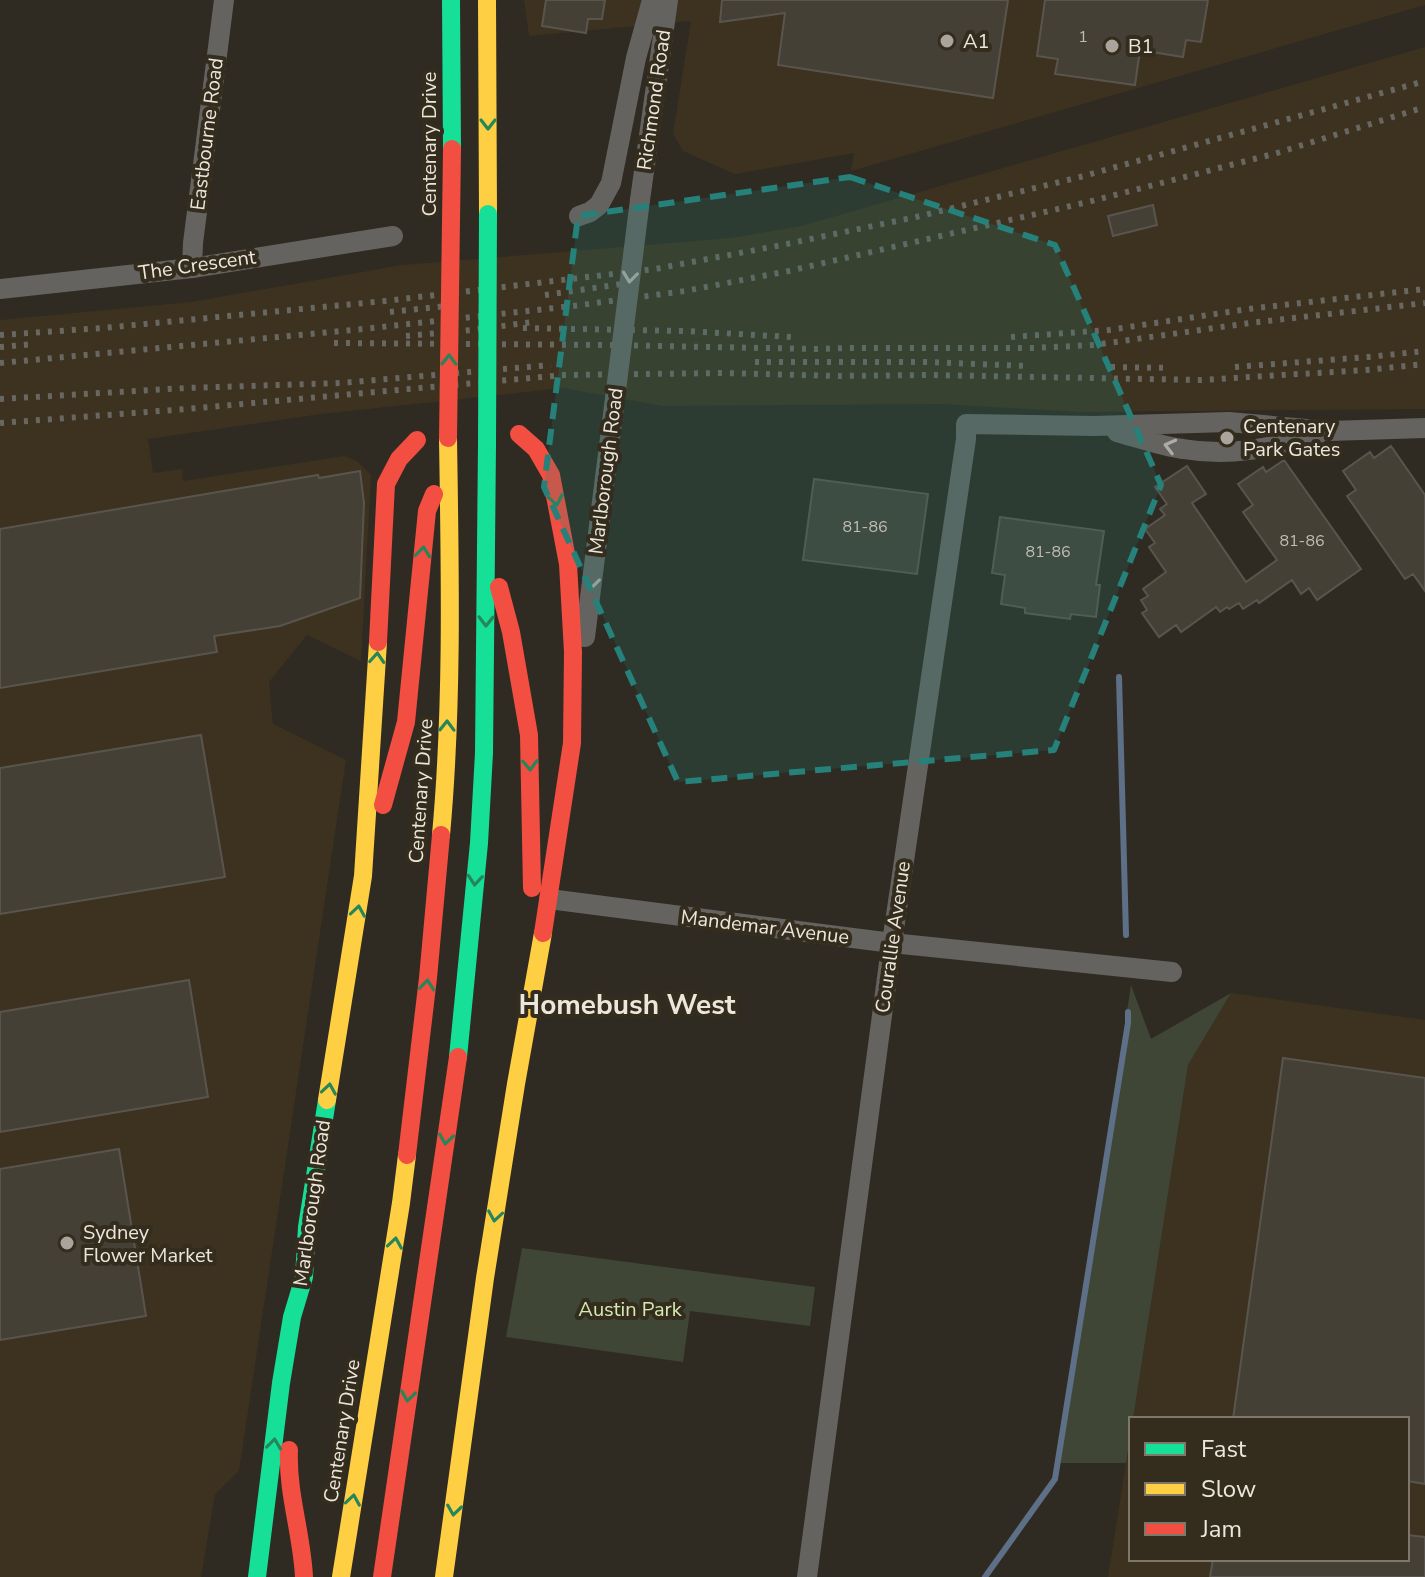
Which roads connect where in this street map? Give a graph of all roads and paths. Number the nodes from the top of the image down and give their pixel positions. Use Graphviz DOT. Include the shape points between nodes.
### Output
graph roads {
  1 [pos="224,0"];
  2 [pos="451,0"];
  3 [pos="487,0"];
  4 [pos="652,0"];
  5 [pos="668,0"];
  6 [pos="640,200"];
  7 [pos="579,216"];
  8 [pos="393,236"];
  9 [pos="192,268"];
  10 [pos="0,289"];
  11 [pos="1210,422"];
  12 [pos="1094,426"];
  13 [pos="1425,428"];
  14 [pos="1329,431"];
  15 [pos="519,434"];
  16 [pos="417,440"];
  17 [pos="1210,453"];
  18 [pos="448,459"];
  19 [pos="487,543"];
  20 [pos="572,743"];
  21 [pos="363,876"];
  22 [pos="549,899"];
  23 [pos="892,943"];
  24 [pos="1172,972"];
  25 [pos="516,1084"];
  26 [pos="304,1277"];
  27 [pos="257,1577"];
  28 [pos="304,1577"];
  29 [pos="341,1577"];
  30 [pos="382,1577"];
  31 [pos="444,1577"];
  32 [pos="807,1577"];
  1 -- 9 [label="street, Eastbourne Road"];
  18 -- 2 [label="highway, Centenary Drive, one-way, bridge"];
  3 -- 19 [label="highway, one-way, bridge"];
  4 -- 7 [label="street" via="611,183 599,205"];
  5 -- 6 [label="street, Richmond Road"];
  6 -- 20 [label="street, Marlborough Road, one-way, bridge"];
  8 -- 9 [label="street, The Crescent"];
  9 -- 10 [label="street, The Crescent"];
  11 -- 12 [label="street, Courallie Avenue"];
  11 -- 14 [label="street, Courallie Avenue"];
  11 -- 17 [label="street"];
  17 -- 12 [label="street, Courallie Avenue, one-way"];
  12 -- 23 [label="street, Courallie Avenue" via="966,424"];
  13 -- 14 [label="street, Courallie Avenue"];
  14 -- 17 [label="street, Courallie Avenue" via="1280,446"];
  15 -- 20 [label="highway, one-way" via="536,449 551,475 568,564"];
  21 -- 16 [label="highway, one-way" via="386,484"];
  21 -- 18 [label="highway, one-way" via="406,722 427,511"];
  29 -- 18 [label="highway, Centenary Drive, one-way" via="401,1203 428,978 447,771"];
  19 -- 25 [label="highway, one-way" via="511,632 529,735 533,869"];
  19 -- 30 [label="highway, one-way" via="484,753 460,1046"];
  20 -- 22 [label="highway"];
  26 -- 21 [label="highway, Marlborough Road, one-way" via="307,1227"];
  22 -- 23 [label="street, Mandemar Avenue"];
  22 -- 25 [label="highway"];
  23 -- 24 [label="street, Mandemar Avenue"];
  23 -- 32 [label="street, Courallie Avenue"];
  25 -- 31 [label="highway, one-way"];
  27 -- 26 [label="highway, Marlborough Road, one-way" via="285,1357"];
  26 -- 28 [label="highway" via="288,1458"];
}
